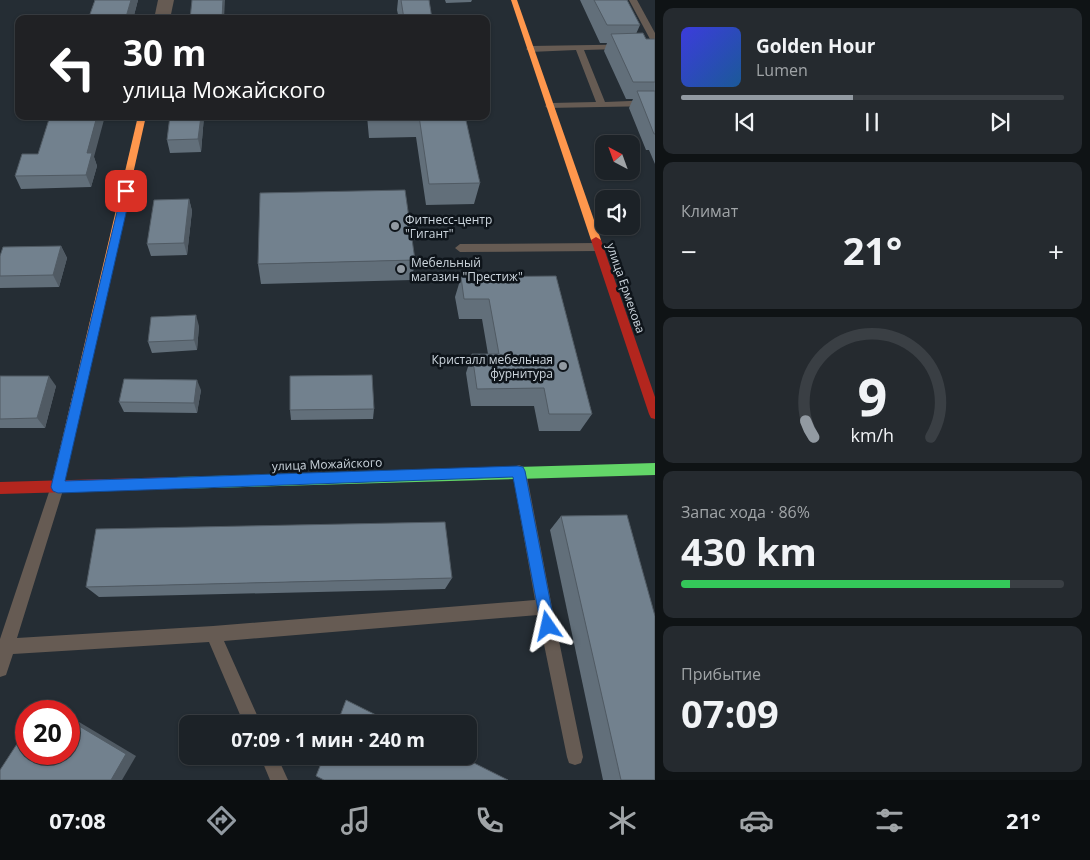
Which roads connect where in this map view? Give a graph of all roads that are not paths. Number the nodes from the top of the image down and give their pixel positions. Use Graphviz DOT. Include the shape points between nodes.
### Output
graph roads {
  1 [pos="166,0"];
  2 [pos="514,0"];
  3 [pos="633,0"];
  4 [pos="163,15"];
  5 [pos="655,41"];
  6 [pos="655,46"];
  7 [pos="579,48"];
  8 [pos="530,49"];
  9 [pos="655,103"];
  10 [pos="602,105"];
  11 [pos="550,106"];
  12 [pos="141,120"];
  13 [pos="460,248"];
  14 [pos="598,248"];
  15 [pos="655,414"];
  16 [pos="655,469"];
  17 [pos="518,471"];
  18 [pos="58,487"];
  19 [pos="0,488"];
  20 [pos="544,607"];
  21 [pos="213,634"];
  22 [pos="4,647"];
  23 [pos="0,669"];
  24 [pos="249,715"];
  25 [pos="575,757"];
  26 [pos="272,765"];
  27 [pos="279,780"];
  1 -- 4 [label="street"];
  2 -- 8 [label="street, улица Ермекова"];
  3 -- 5 [label="lane"];
  6 -- 7 [label="lane"];
  7 -- 8 [label="lane"];
  7 -- 10 [label="lane"];
  8 -- 11 [label="street, улица Ермекова"];
  9 -- 10 [label="lane"];
  10 -- 11 [label="lane"];
  11 -- 14 [label="street, улица Ермекова"];
  12 -- 18 [label="street"];
  13 -- 14 [label="lane"];
  14 -- 15 [label="street, улица Ермекова"];
  16 -- 17 [label="street, улица Можайского"];
  17 -- 18 [label="street, улица Можайского"];
  17 -- 20 [label="lane"];
  18 -- 19 [label="street, улица Можайского"];
  18 -- 22 [label="lane"];
  20 -- 21 [label="lane"];
  20 -- 25 [label="lane"];
  21 -- 22 [label="lane"];
  21 -- 24 [label="lane"];
  22 -- 23 [label="lane"];
  26 -- 27 [label="lane"];
}
